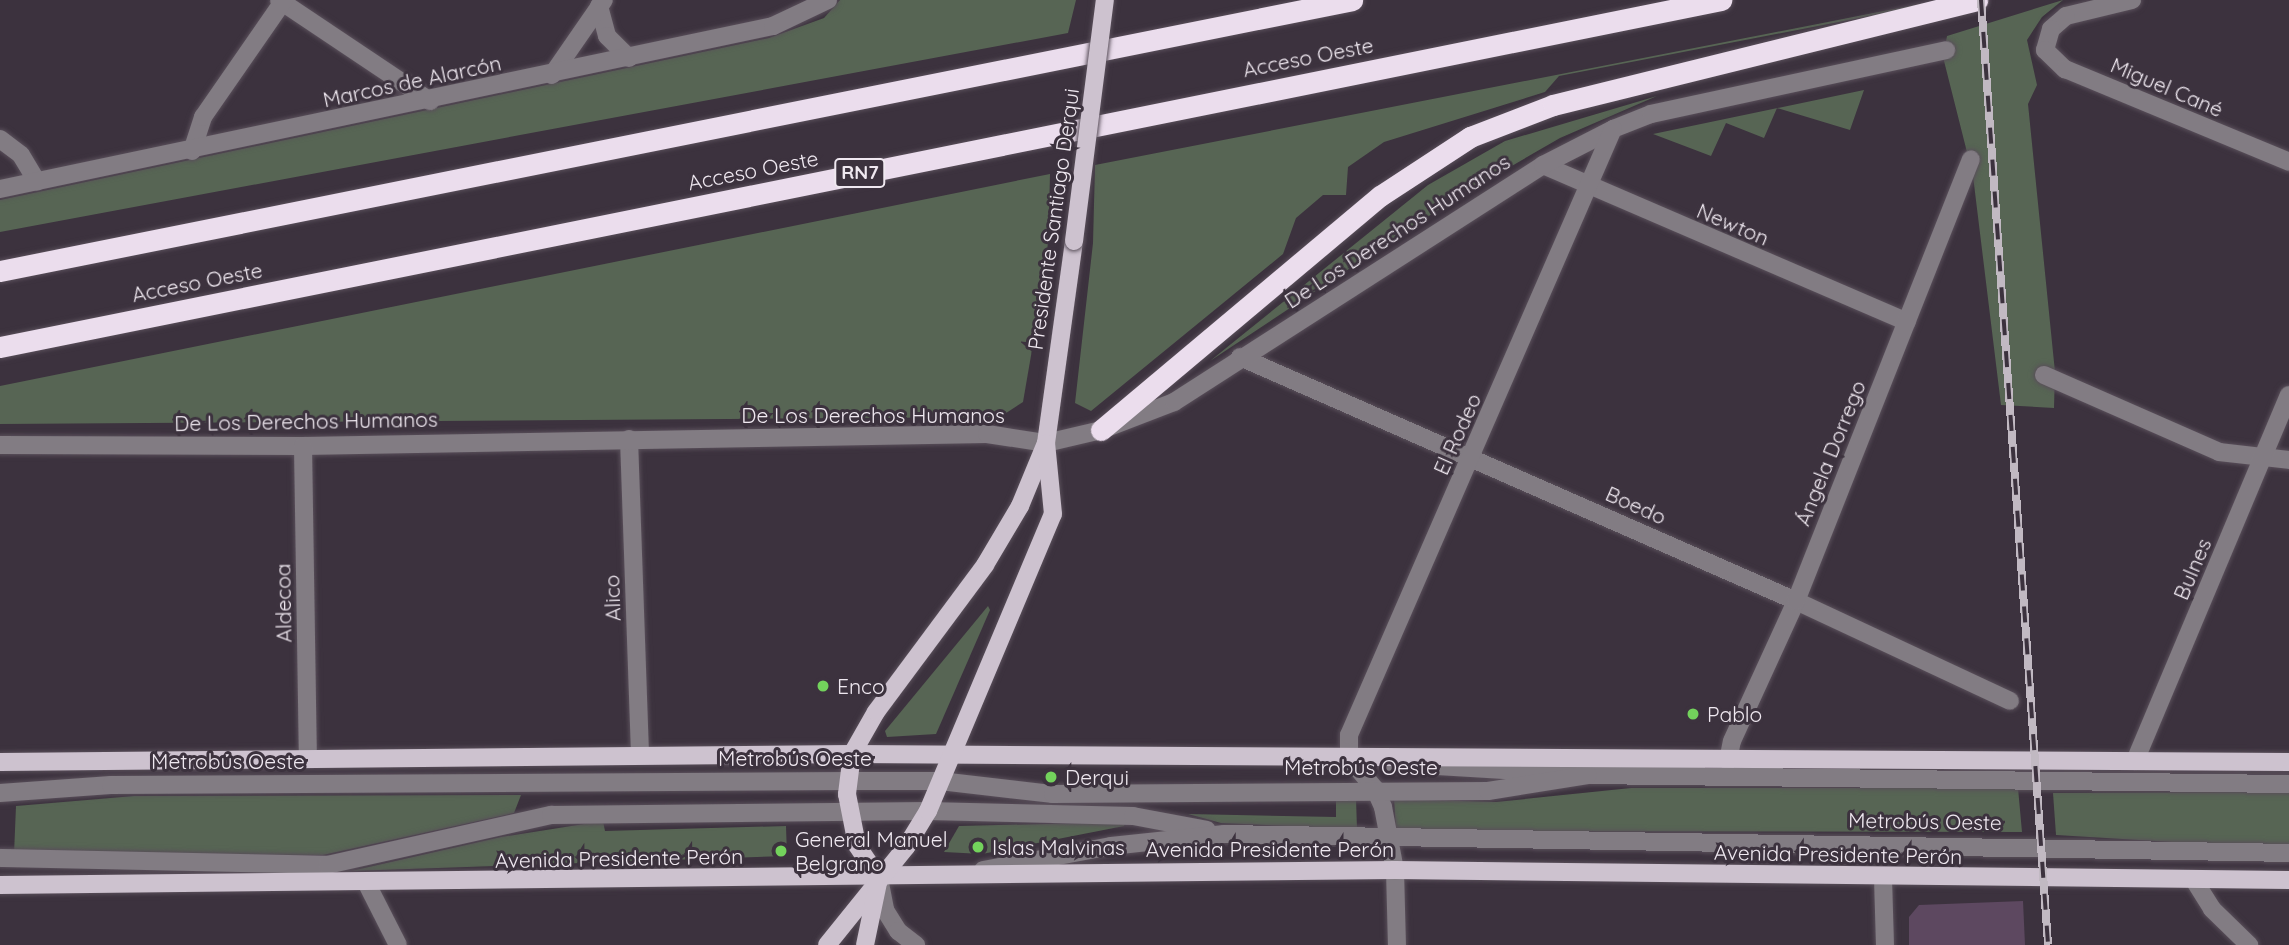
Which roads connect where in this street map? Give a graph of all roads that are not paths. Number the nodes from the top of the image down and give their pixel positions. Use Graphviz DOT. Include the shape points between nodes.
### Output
graph roads {
  1 [pos="828,0"];
  2 [pos="1105,0"];
  3 [pos="1352,0"];
  4 [pos="1721,0"];
  5 [pos="1978,0"];
  6 [pos="2132,0"];
  7 [pos="282,1"];
  8 [pos="601,3"];
  9 [pos="1946,50"];
  10 [pos="629,58"];
  11 [pos="552,75"];
  12 [pos="430,101"];
  13 [pos="1613,129"];
  14 [pos="0,139"];
  15 [pos="192,150"];
  16 [pos="1971,159"];
  17 [pos="2289,162"];
  18 [pos="1543,165"];
  19 [pos="37,182"];
  20 [pos="1589,187"];
  21 [pos="0,189"];
  22 [pos="0,271"];
  23 [pos="1906,323"];
  24 [pos="0,347"];
  25 [pos="1240,358"];
  26 [pos="2044,375"];
  27 [pos="2289,395"];
  28 [pos="1101,430"];
  29 [pos="629,439"];
  30 [pos="1046,443"];
  31 [pos="0,445"];
  32 [pos="303,446"];
  33 [pos="1472,457"];
  34 [pos="2263,460"];
  35 [pos="2289,460"];
  36 [pos="1796,601"];
  37 [pos="2010,701"];
  38 [pos="852,754"];
  39 [pos="640,755"];
  40 [pos="952,755"];
  41 [pos="309,758"];
  42 [pos="1349,758"];
  43 [pos="1728,761"];
  44 [pos="2135,761"];
  45 [pos="0,762"];
  46 [pos="2289,762"];
  47 [pos="1588,775"];
  48 [pos="849,781"];
  49 [pos="940,781"];
  50 [pos="2289,784"];
  51 [pos="1375,789"];
  52 [pos="0,793"];
  53 [pos="849,811"];
  54 [pos="928,811"];
  55 [pos="1224,834"];
  56 [pos="1391,840"];
  57 [pos="2289,853"];
  58 [pos="0,859"];
  59 [pos="1395,870"];
  60 [pos="964,873"];
  61 [pos="879,878"];
  62 [pos="1883,878"];
  63 [pos="2194,880"];
  64 [pos="2289,880"];
  65 [pos="367,884"];
  66 [pos="0,885"];
  67 [pos="398,945"];
  68 [pos="827,945"];
  69 [pos="865,945"];
  70 [pos="916,945"];
  71 [pos="1397,945"];
  72 [pos="1885,945"];
  73 [pos="2249,945"];
  1 -- 10 [label="street, Marcos de Alarcón" via="773,26"];
  2 -- 30 [label="main road, Presidente Santiago Derqui, bridge"];
  3 -- 22 [label="highway"];
  4 -- 24 [label="highway, Acceso Oeste / RN7"];
  5 -- 28 [label="highway" via="1553,105 1470,137 1380,196"];
  6 -- 17 [label="street, Miguel Cané" via="2066,16 2045,38 2046,50 2065,69"];
  7 -- 12 [label="street"];
  7 -- 15 [label="street" via="203,117"];
  8 -- 10 [label="street" via="607,36"];
  8 -- 11 [label="street"];
  9 -- 13 [label="street, De Los Derechos Humanos" via="1664,111"];
  10 -- 11 [label="street, Marcos de Alarcón"];
  11 -- 12 [label="street, Marcos de Alarcón"];
  12 -- 15 [label="street, Marcos de Alarcón"];
  13 -- 18 [label="street, De Los Derechos Humanos"];
  13 -- 20 [label="street, El Rodeo"];
  14 -- 19 [label="street" via="21,156"];
  15 -- 19 [label="street, Marcos de Alarcón"];
  16 -- 23 [label="street, Ángela Dorrego"];
  18 -- 20 [label="street, Newton"];
  18 -- 25 [label="street, De Los Derechos Humanos"];
  19 -- 21 [label="street, Marcos de Alarcón"];
  20 -- 23 [label="street, Newton"];
  20 -- 33 [label="street, El Rodeo"];
  23 -- 36 [label="street, Ángela Dorrego"];
  25 -- 28 [label="street, De Los Derechos Humanos" via="1174,402"];
  25 -- 33 [label="street, Boedo"];
  26 -- 34 [label="street" via="2219,452"];
  27 -- 34 [label="street, Bulnes"];
  28 -- 30 [label="street, De Los Derechos Humanos"];
  29 -- 30 [label="street, De Los Derechos Humanos" via="987,434"];
  29 -- 32 [label="street, De Los Derechos Humanos"];
  29 -- 39 [label="street, Alico"];
  30 -- 38 [label="main road, Presidente Santiago Derqui" via="1006,533 876,712"];
  30 -- 40 [label="main road, Presidente Santiago Derqui" via="1053,514"];
  31 -- 32 [label="street, De Los Derechos Humanos"];
  32 -- 41 [label="street, Aldecoa"];
  33 -- 36 [label="street, Boedo"];
  33 -- 42 [label="street, El Rodeo" via="1349,735"];
  34 -- 35 [label="street"];
  34 -- 44 [label="street, Bulnes"];
  36 -- 37 [label="street, Boedo"];
  36 -- 43 [label="street, Ángela Dorrego" via="1732,741"];
  38 -- 39 [label="main road"];
  38 -- 40 [label="main road"];
  38 -- 48 [label="main road, Presidente Santiago Derqui"];
  39 -- 41 [label="main road"];
  40 -- 42 [label="main road"];
  40 -- 49 [label="main road, Presidente Santiago Derqui"];
  41 -- 45 [label="main road"];
  42 -- 43 [label="main road"];
  42 -- 47 [label="street, Metrobús Oeste" via="1418,767"];
  42 -- 51 [label="street"];
  43 -- 44 [label="main road"];
  44 -- 46 [label="main road"];
  47 -- 50 [label="street, Metrobús Oeste"];
  47 -- 51 [label="street, Metrobús Oeste" via="1488,791"];
  48 -- 49 [label="street, Metrobús Oeste"];
  48 -- 52 [label="street, Metrobús Oeste" via="111,785"];
  48 -- 53 [label="main road, Presidente Santiago Derqui"];
  49 -- 51 [label="street, Metrobús Oeste" via="1053,794"];
  49 -- 54 [label="main road, Presidente Santiago Derqui"];
  51 -- 56 [label="street"];
  53 -- 54 [label="street, Metrobús Oeste"];
  53 -- 58 [label="street, Metrobús Oeste" via="551,815 327,864"];
  53 -- 61 [label="main road, Presidente Santiago Derqui" via="856,845"];
  54 -- 55 [label="street, Metrobús Oeste" via="1133,816"];
  54 -- 61 [label="main road, Presidente Santiago Derqui"];
  55 -- 56 [label="street, Metrobús Oeste"];
  55 -- 60 [label="street, Metrobús Oeste" via="1111,846"];
  56 -- 57 [label="street, Metrobús Oeste" via="1969,844"];
  56 -- 59 [label="street"];
  59 -- 60 [label="main road, Avenida Presidente Perón"];
  59 -- 62 [label="main road, Avenida Presidente Perón"];
  59 -- 71 [label="street"];
  60 -- 61 [label="main road, Avenida Presidente Perón"];
  61 -- 65 [label="main road, Avenida Presidente Perón"];
  61 -- 68 [label="main road, Presidente Santiago Derqui"];
  61 -- 69 [label="main road"];
  61 -- 70 [label="street" via="885,910 898,931"];
  62 -- 63 [label="main road, Avenida Presidente Perón"];
  62 -- 72 [label="street"];
  63 -- 64 [label="main road, Avenida Presidente Perón"];
  63 -- 73 [label="street" via="2212,909"];
  65 -- 66 [label="main road, Avenida Presidente Perón"];
  65 -- 67 [label="street"];
}
